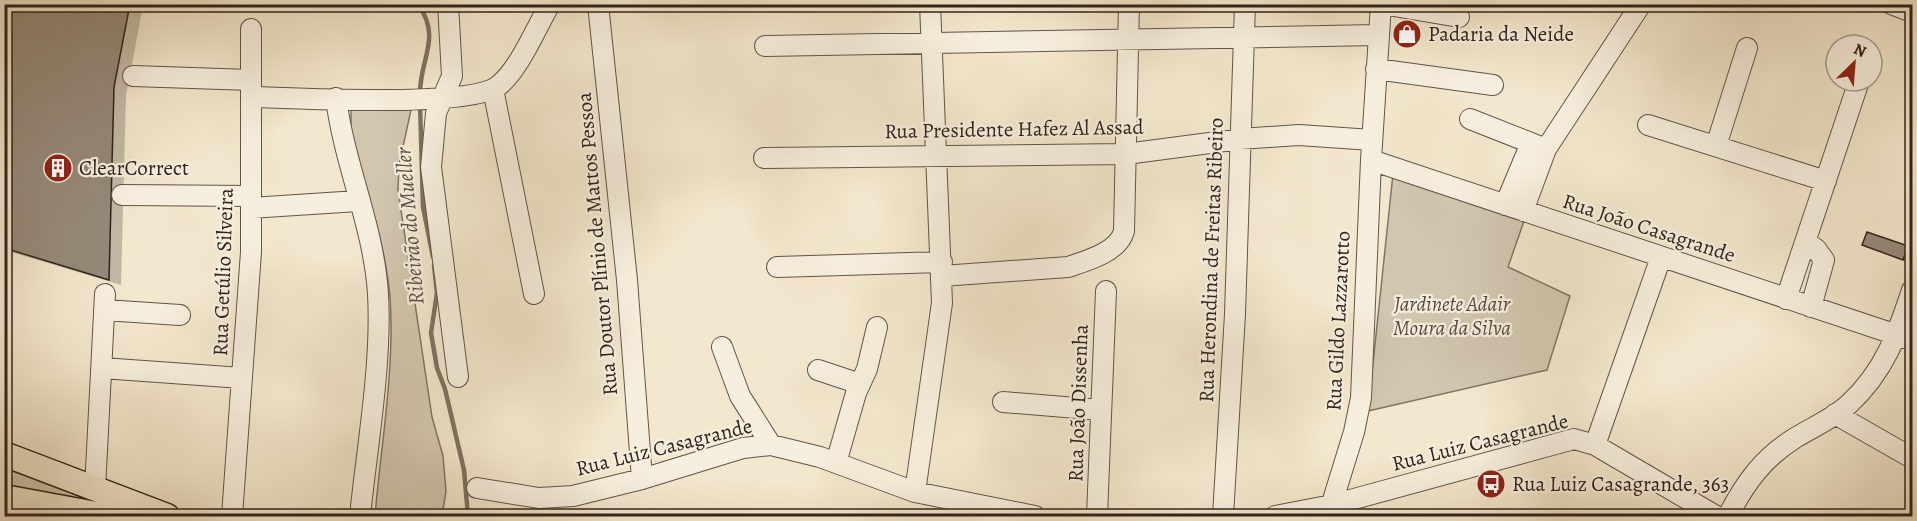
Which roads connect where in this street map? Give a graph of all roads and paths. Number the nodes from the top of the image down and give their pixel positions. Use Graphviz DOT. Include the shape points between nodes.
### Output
graph roads {
  1 [pos="448,4"];
  2 [pos="550,4"];
  3 [pos="598,4"];
  4 [pos="930,4"];
  5 [pos="1129,4"];
  6 [pos="1245,4"];
  7 [pos="1381,4"];
  8 [pos="1641,4"];
  9 [pos="1890,4"];
  10 [pos="1912,12"];
  11 [pos="1459,17"];
  12 [pos="251,29"];
  13 [pos="1378,35"];
  14 [pos="1244,37"];
  15 [pos="1128,39"];
  16 [pos="932,43"];
  17 [pos="765,46"];
  18 [pos="1747,48"];
  19 [pos="1376,69"];
  20 [pos="132,76"];
  21 [pos="1492,85"];
  22 [pos="251,89"];
  23 [pos="493,89"];
  24 [pos="1855,93"];
  25 [pos="336,98"];
  26 [pos="427,99"];
  27 [pos="1470,119"];
  28 [pos="1648,125"];
  29 [pos="1240,139"];
  30 [pos="1372,140"];
  31 [pos="1539,146"];
  32 [pos="1716,146"];
  33 [pos="1126,154"];
  34 [pos="937,156"];
  35 [pos="764,158"];
  36 [pos="1371,160"];
  37 [pos="1826,180"];
  38 [pos="122,195"];
  39 [pos="358,201"];
  40 [pos="251,202"];
  41 [pos="1514,208"];
  42 [pos="1806,243"];
  43 [pos="1660,257"];
  44 [pos="777,267"];
  45 [pos="942,269"];
  46 [pos="1912,290"];
  47 [pos="1106,291"];
  48 [pos="534,294"];
  49 [pos="1786,299"];
  50 [pos="1810,307"];
  51 [pos="180,315"];
  52 [pos="877,327"];
  53 [pos="1905,338"];
  54 [pos="722,347"];
  55 [pos="102,368"];
  56 [pos="818,370"];
  57 [pos="458,377"];
  58 [pos="242,378"];
  59 [pos="860,384"];
  60 [pos="1003,402"];
  61 [pos="1101,410"];
  62 [pos="1835,414"];
  63 [pos="771,445"];
  64 [pos="1595,445"];
  65 [pos="4,454"];
  66 [pos="1912,458"];
  67 [pos="836,463"];
  68 [pos="642,479"];
  69 [pos="477,488"];
  70 [pos="95,489"];
  71 [pos="915,492"];
  72 [pos="4,497"];
  73 [pos="1330,511"];
  74 [pos="107,516"];
  75 [pos="167,516"];
  76 [pos="232,516"];
  77 [pos="360,516"];
  78 [pos="1035,516"];
  79 [pos="1097,516"];
  80 [pos="1223,516"];
  81 [pos="1275,516"];
  82 [pos="1350,516"];
  83 [pos="1716,516"];
  84 [pos="1728,516"];
  1 -- 26 [label="street" via="453,66 449,85"];
  2 -- 23 [label="street" via="512,70"];
  3 -- 68 [label="street, Rua Doutor Plínio de Mattos Pessoa" via="627,280"];
  4 -- 16 [label="street"];
  5 -- 15 [label="street"];
  6 -- 14 [label="street, Rua Herondina de Freitas Ribeiro"];
  7 -- 11 [label="street"];
  7 -- 13 [label="street, Rua Gildo Lazzarotto"];
  8 -- 31 [label="street"];
  9 -- 10 [label="street"];
  12 -- 22 [label="street, Rua Getúlio Silveira"];
  13 -- 14 [label="street"];
  13 -- 19 [label="street, Rua Gildo Lazzarotto"];
  14 -- 15 [label="street"];
  14 -- 29 [label="street, Rua Herondina de Freitas Ribeiro"];
  15 -- 16 [label="street"];
  15 -- 33 [label="street"];
  16 -- 17 [label="street"];
  16 -- 34 [label="street"];
  18 -- 32 [label="street"];
  19 -- 21 [label="street"];
  19 -- 30 [label="street, Rua Gildo Lazzarotto"];
  20 -- 22 [label="street"];
  22 -- 25 [label="street"];
  22 -- 40 [label="street, Rua Getúlio Silveira"];
  23 -- 26 [label="street"];
  23 -- 48 [label="street"];
  24 -- 37 [label="street"];
  25 -- 26 [label="street"];
  25 -- 39 [label="street" via="343,147"];
  26 -- 57 [label="street" via="435,122 431,168"];
  27 -- 31 [label="street"];
  28 -- 32 [label="street"];
  29 -- 30 [label="street, Rua Presidente Hafez Al Assad" via="1299,135"];
  29 -- 33 [label="street, Rua Presidente Hafez Al Assad"];
  29 -- 80 [label="street, Rua Herondina de Freitas Ribeiro"];
  30 -- 36 [label="street, Rua Gildo Lazzarotto"];
  31 -- 41 [label="street"];
  32 -- 37 [label="street"];
  33 -- 34 [label="street, Rua Presidente Hafez Al Assad"];
  33 -- 45 [label="street" via="1123,237 1114,247 1068,267"];
  34 -- 35 [label="street, Rua Presidente Hafez Al Assad"];
  34 -- 45 [label="street"];
  36 -- 41 [label="street, Rua João Casagrande"];
  36 -- 73 [label="street, Rua Gildo Lazzarotto" via="1360,404"];
  37 -- 42 [label="street"];
  38 -- 40 [label="street"];
  39 -- 40 [label="street"];
  39 -- 77 [label="street" via="374,263 378,322"];
  40 -- 58 [label="street, Rua Getúlio Silveira"];
  41 -- 43 [label="street, Rua João Casagrande"];
  42 -- 49 [label="street"];
  42 -- 50 [label="street" via="1824,260"];
  43 -- 49 [label="street, Rua João Casagrande"];
  43 -- 64 [label="street"];
  44 -- 45 [label="street"];
  45 -- 71 [label="street" via="940,326"];
  46 -- 53 [label="street"];
  47 -- 61 [label="street, Rua João Dissenha"];
  49 -- 50 [label="street, Rua João Casagrande"];
  50 -- 53 [label="street, Rua João Casagrande"];
  51 -- 55 [label="street" via="105,302"];
  52 -- 59 [label="street"];
  53 -- 62 [label="street" via="1848,405"];
  54 -- 63 [label="street" via="740,396"];
  55 -- 58 [label="street"];
  55 -- 70 [label="street"];
  56 -- 59 [label="street"];
  58 -- 76 [label="street, Rua Getúlio Silveira"];
  59 -- 67 [label="street"];
  60 -- 61 [label="street"];
  61 -- 79 [label="street, Rua João Dissenha"];
  62 -- 66 [label="street"];
  62 -- 84 [label="street" via="1760,464"];
  63 -- 67 [label="street, Rua Luiz Casagrande"];
  63 -- 68 [label="street, Rua Luiz Casagrande" via="743,448"];
  64 -- 73 [label="street, Rua Luiz Casagrande" via="1574,439 1563,441"];
  64 -- 83 [label="street, Rua Luiz Casagrande"];
  65 -- 70 [label="main road"];
  67 -- 71 [label="street, Rua Luiz Casagrande"];
  68 -- 69 [label="street, Rua Luiz Casagrande" via="556,498"];
  70 -- 75 [label="main road"];
  71 -- 78 [label="street, Rua Luiz Casagrande"];
  72 -- 74 [label="main road"];
  73 -- 81 [label="street, Rua Luiz Casagrande"];
  73 -- 82 [label="street"];
}
